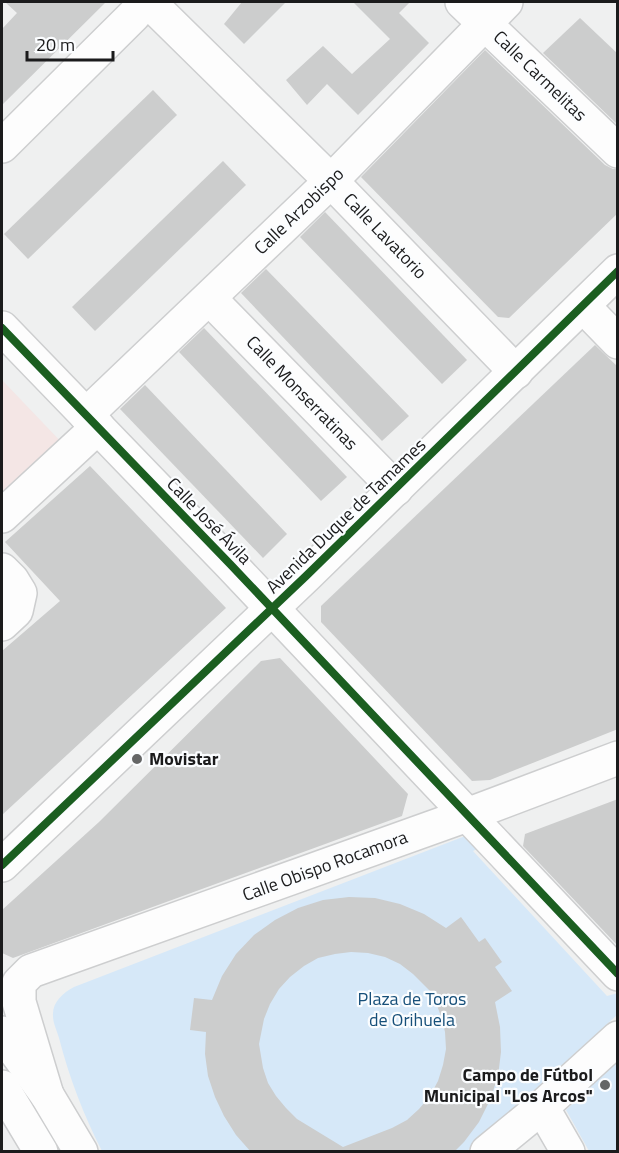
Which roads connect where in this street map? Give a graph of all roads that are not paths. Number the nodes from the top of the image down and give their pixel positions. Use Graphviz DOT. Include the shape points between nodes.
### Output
graph roads {
  1 [pos="144,2"];
  2 [pos="149,2"];
  3 [pos="484,9"];
  4 [pos="2,146"];
  5 [pos="618,151"];
  6 [pos="331,181"];
  7 [pos="618,271"];
  8 [pos="209,298"];
  9 [pos="583,306"];
  10 [pos="2,328"];
  11 [pos="618,342"];
  12 [pos="516,372"];
  13 [pos="92,421"];
  14 [pos="396,489"];
  15 [pos="2,516"];
  16 [pos="2,570"];
  17 [pos="272,609"];
  18 [pos="2,624"];
  19 [pos="618,758"];
  20 [pos="467,815"];
  21 [pos="6,858"];
  22 [pos="618,974"];
  23 [pos="2,1033"];
  24 [pos="618,1038"];
  25 [pos="2,1087"];
  26 [pos="47,1095"];
  27 [pos="542,1107"];
  28 [pos="41,1152"];
  29 [pos="81,1152"];
  30 [pos="488,1152"];
  31 [pos="568,1152"];
  1 -- 4 [label="street"];
  2 -- 6 [label="street, Calle Lavatorio"];
  3 -- 5 [label="street, Calle Carmelitas"];
  3 -- 6 [label="street, Calle Arzobispo"];
  6 -- 8 [label="street, Calle Arzobispo"];
  6 -- 12 [label="street, Calle Lavatorio"];
  7 -- 9 [label="street, Avenida Duque de Tamames"];
  8 -- 13 [label="street, Calle Arzobispo"];
  8 -- 14 [label="street, Calle Monserratinas"];
  9 -- 11 [label="street"];
  9 -- 12 [label="street, Avenida Duque de Tamames"];
  10 -- 13 [label="street, Calle José Ávila"];
  12 -- 14 [label="street, Avenida Duque de Tamames"];
  13 -- 15 [label="street, Calle Arzobispo"];
  13 -- 17 [label="street, Calle José Ávila"];
  14 -- 17 [label="street, Avenida Duque de Tamames"];
  16 -- 18 [label="street" via="20,593 16,611"];
  17 -- 20 [label="street, Calle José Ávila"];
  17 -- 21 [label="street, Avenida Duque de Tamames"];
  19 -- 20 [label="street, Calle Obispo Rocamora"];
  20 -- 22 [label="street, Calle José Ávila"];
  20 -- 26 [label="street, Calle Obispo Rocamora" via="31,971 19,983 19,1002"];
  23 -- 26 [label="street"];
  24 -- 27 [label="street"];
  25 -- 28 [label="street"];
  26 -- 29 [label="street"];
  27 -- 30 [label="street"];
  27 -- 31 [label="street"];
}
